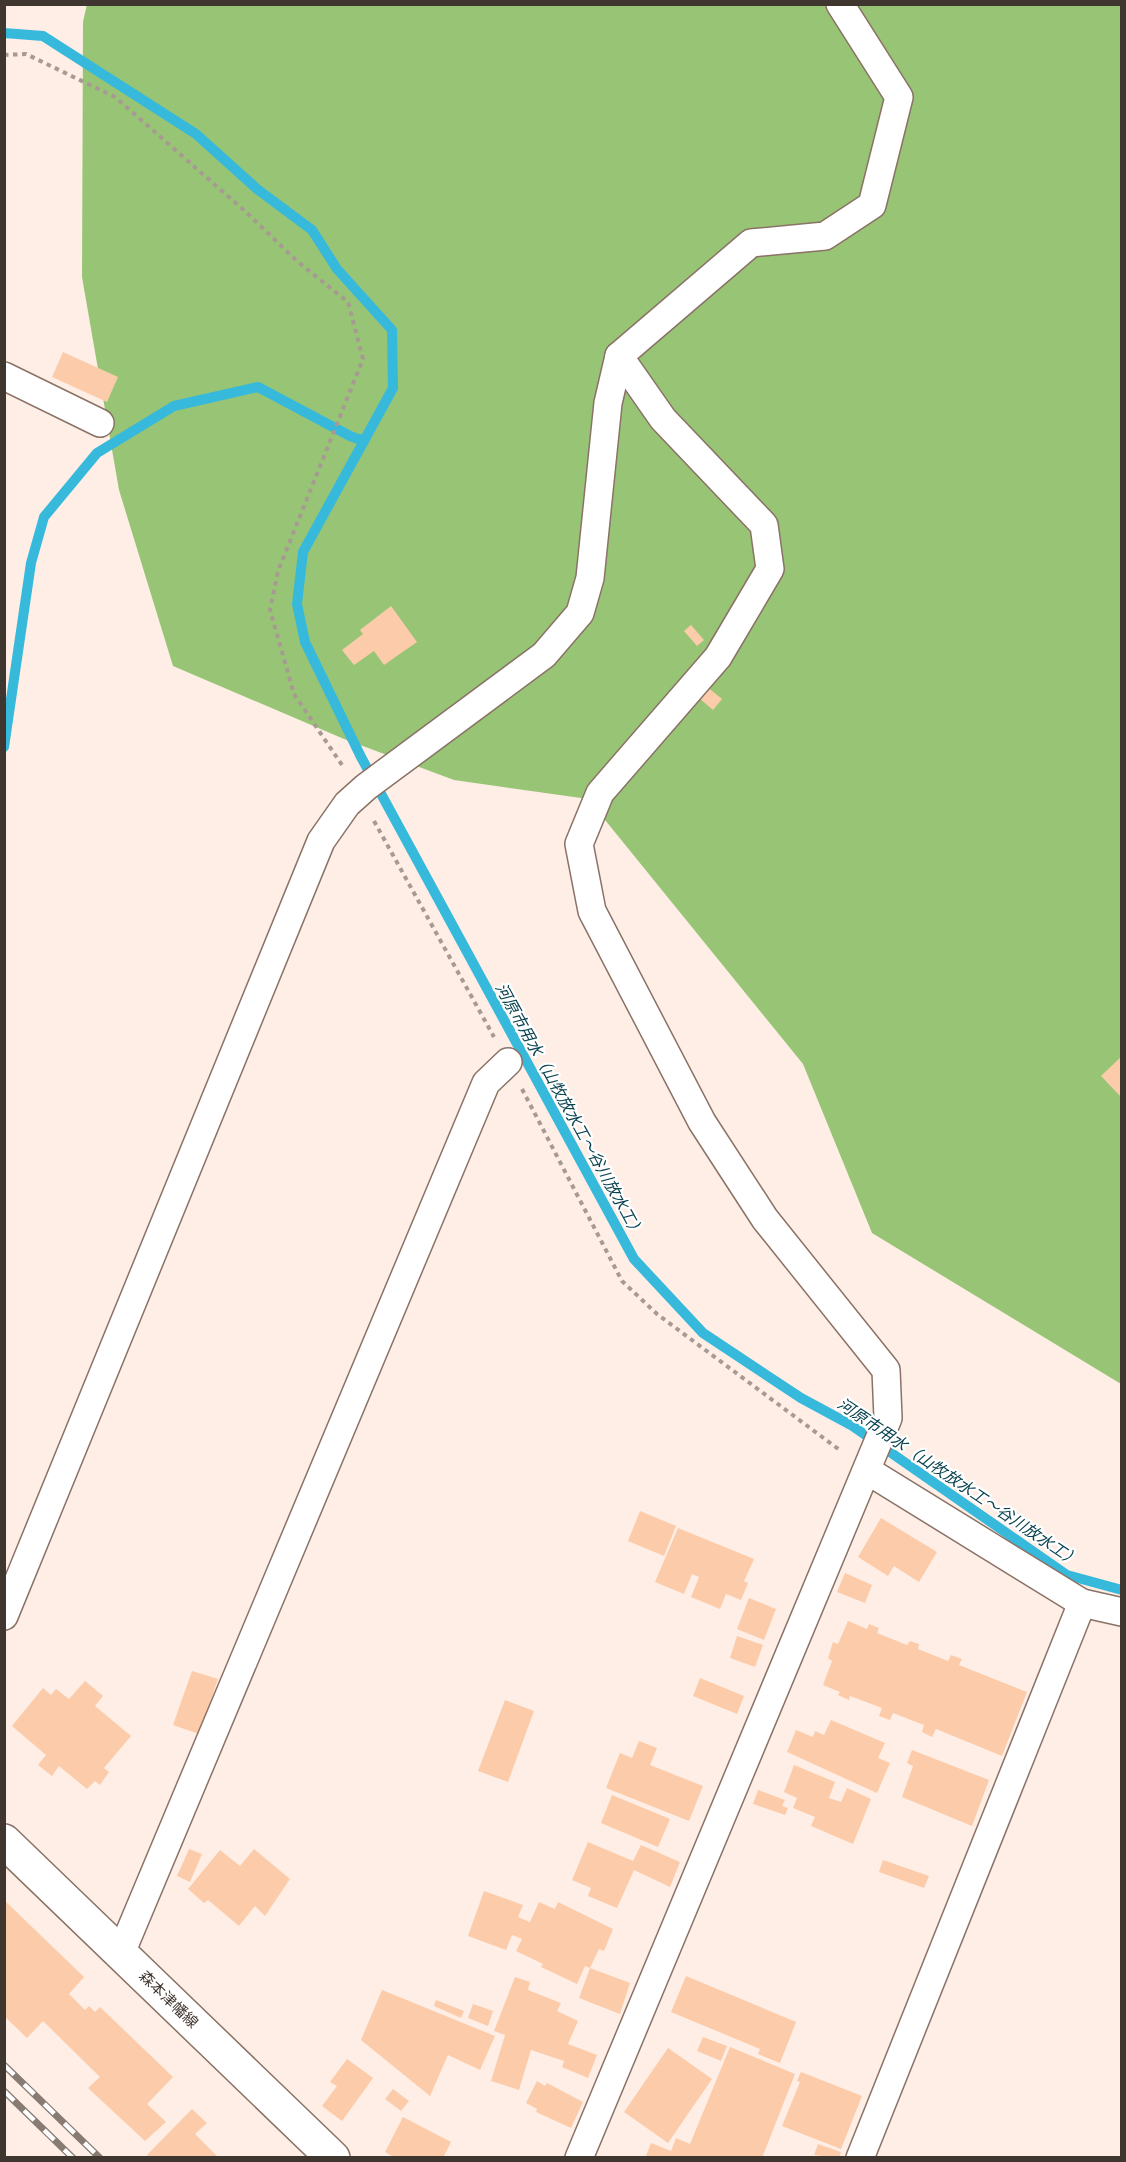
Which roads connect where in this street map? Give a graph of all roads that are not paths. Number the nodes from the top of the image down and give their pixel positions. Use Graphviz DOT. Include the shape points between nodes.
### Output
graph roads {
  1 [pos="840,4"];
  2 [pos="619,356"];
  3 [pos="4,376"];
  4 [pos="100,423"];
  5 [pos="508,1062"];
  6 [pos="874,1452"];
  7 [pos="1082,1603"];
  8 [pos="1122,1612"];
  9 [pos="4,1616"];
  10 [pos="4,1841"];
  11 [pos="121,1953"];
  12 [pos="333,2157"];
  13 [pos="579,2157"];
  14 [pos="860,2157"];
  1 -- 2 [label="street" via="899,97 872,205 825,236 751,243"];
  2 -- 6 [label="street" via="663,419 764,525 770,569 718,657 600,793 579,844 592,911 702,1122 765,1219 886,1370 888,1418"];
  2 -- 9 [label="street" via="608,403 590,578 580,613 544,655 369,785 348,804 321,841"];
  3 -- 4 [label="street"];
  5 -- 11 [label="street" via="486,1083"];
  6 -- 7 [label="street"];
  6 -- 13 [label="street"];
  7 -- 8 [label="street"];
  7 -- 14 [label="street"];
  10 -- 11 [label="main road, 森本津幡線"];
  11 -- 12 [label="main road, 森本津幡線"];
}
